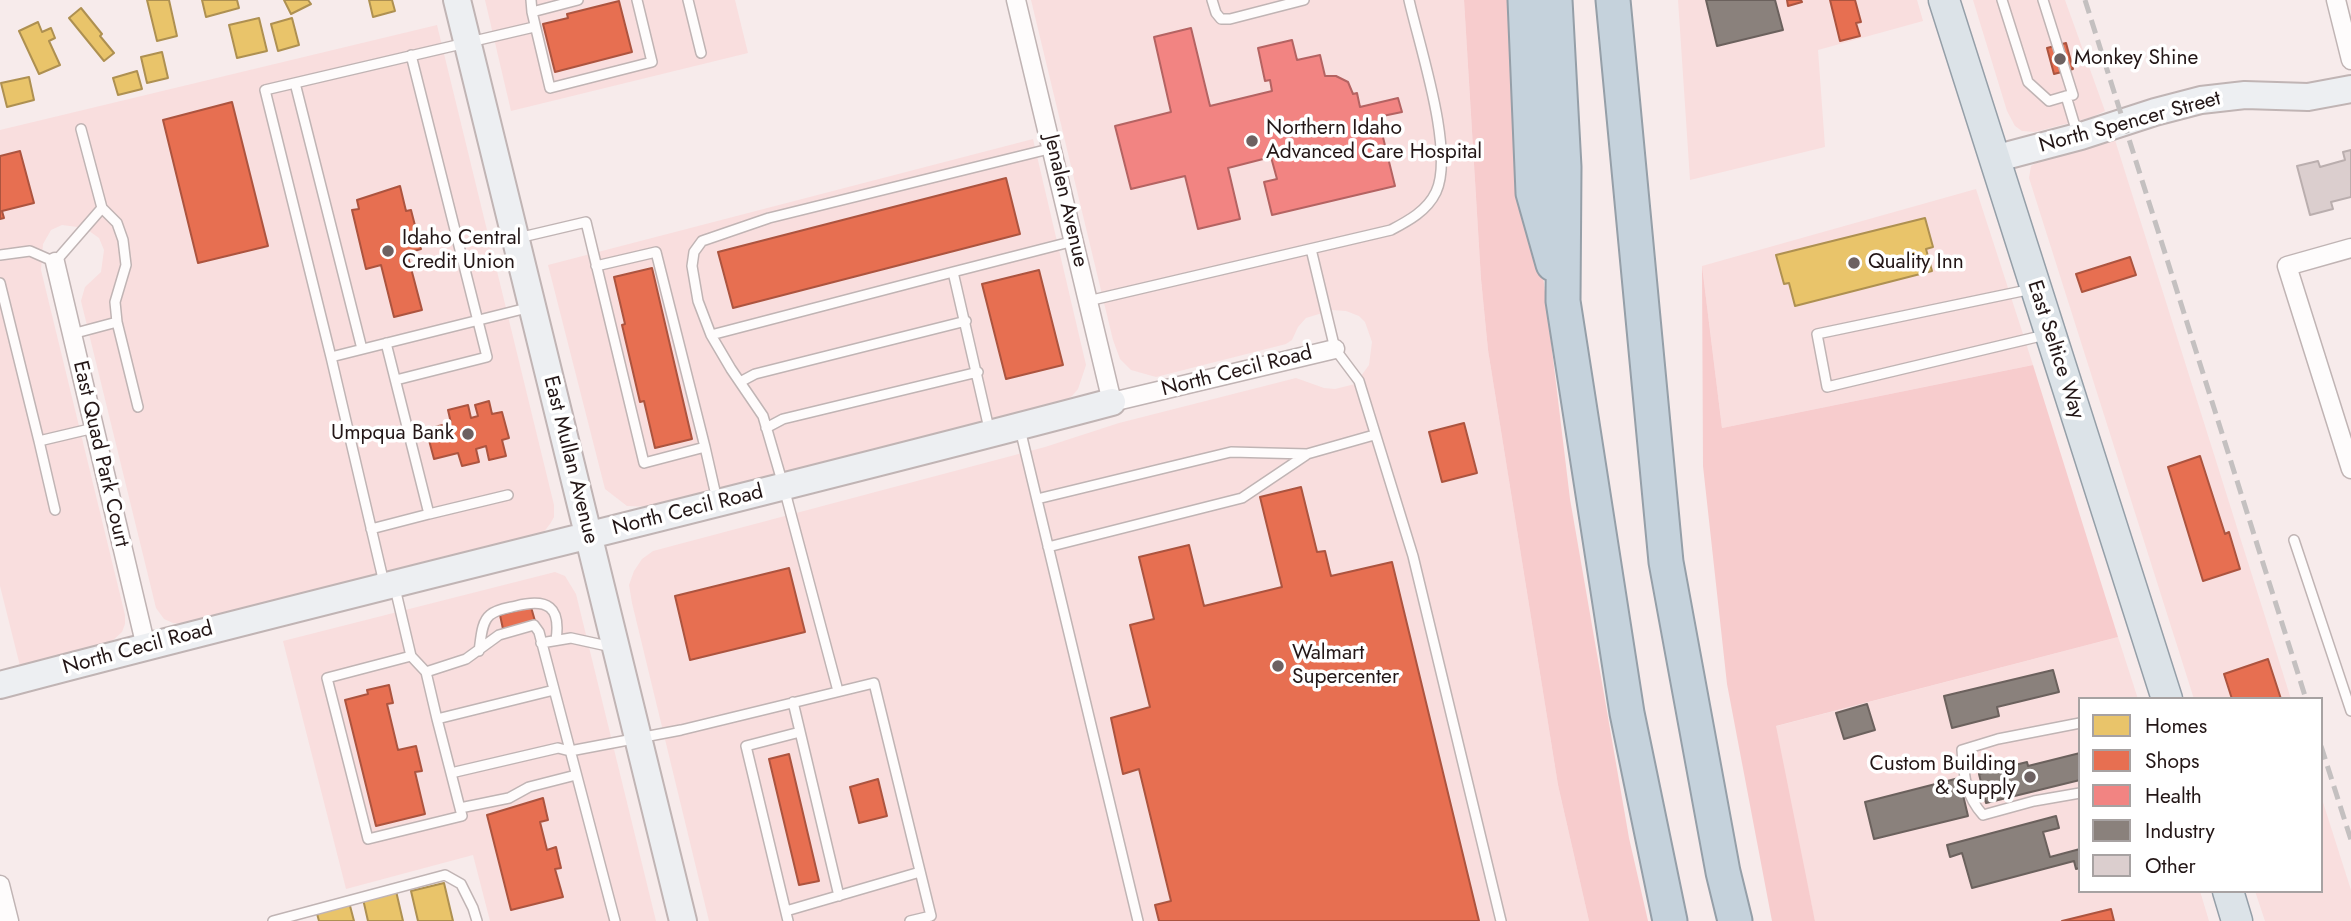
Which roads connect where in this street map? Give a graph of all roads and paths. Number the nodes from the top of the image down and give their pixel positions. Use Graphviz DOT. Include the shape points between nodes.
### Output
graph roads {
  1 [pos="457,0"];
  2 [pos="531,0"];
  3 [pos="578,0"];
  4 [pos="637,0"];
  5 [pos="688,0"];
  6 [pos="1016,0"];
  7 [pos="1212,0"];
  8 [pos="1304,0"];
  9 [pos="1409,0"];
  10 [pos="1525,0"];
  11 [pos="1555,0"];
  12 [pos="1613,0"];
  13 [pos="1944,0"];
  14 [pos="2002,0"];
  15 [pos="2043,0"];
  16 [pos="2336,0"];
  17 [pos="532,12"];
  18 [pos="534,27"];
  19 [pos="467,42"];
  20 [pos="701,53"];
  21 [pos="411,55"];
  22 [pos="2351,60"];
  23 [pos="295,83"];
  24 [pos="2351,89"];
  25 [pos="2066,96"];
  26 [pos="81,129"];
  27 [pos="2078,137"];
  28 [pos="1053,148"];
  29 [pos="1994,159"];
  30 [pos="102,208"];
  31 [pos="516,238"];
  32 [pos="1074,241"];
  33 [pos="2351,248"];
  34 [pos="1311,249"];
  35 [pos="0,255"];
  36 [pos="55,261"];
  37 [pos="596,267"];
  38 [pos="953,272"];
  39 [pos="0,283"];
  40 [pos="2035,288"];
  41 [pos="1088,301"];
  42 [pos="1563,301"];
  43 [pos="533,307"];
  44 [pos="478,320"];
  45 [pos="966,321"];
  46 [pos="117,322"];
  47 [pos="72,334"];
  48 [pos="2050,334"];
  49 [pos="711,335"];
  50 [pos="386,343"];
  51 [pos="362,349"];
  52 [pos="1335,349"];
  53 [pos="331,357"];
  54 [pos="978,372"];
  55 [pos="396,380"];
  56 [pos="740,382"];
  57 [pos="1112,402"];
  58 [pos="138,407"];
  59 [pos="1019,427"];
  60 [pos="94,428"];
  61 [pos="766,428"];
  62 [pos="990,434"];
  63 [pos="1374,435"];
  64 [pos="39,441"];
  65 [pos="705,447"];
  66 [pos="1307,454"];
  67 [pos="2351,469"];
  68 [pos="784,488"];
  69 [pos="508,495"];
  70 [pos="1037,499"];
  71 [pos="718,504"];
  72 [pos="55,510"];
  73 [pos="429,514"];
  74 [pos="371,529"];
  75 [pos="589,535"];
  76 [pos="2294,540"];
  77 [pos="1048,547"];
  78 [pos="389,584"];
  79 [pos="556,640"];
  80 [pos="541,643"];
  81 [pos="146,647"];
  82 [pos="616,648"];
  83 [pos="478,651"];
  84 [pos="411,656"];
  85 [pos="426,671"];
  86 [pos="0,685"];
  87 [pos="554,690"];
  88 [pos="838,691"];
  89 [pos="2166,697"];
  90 [pos="793,702"];
  91 [pos="2351,710"];
  92 [pos="437,719"];
  93 [pos="2078,723"];
  94 [pos="800,732"];
  95 [pos="638,738"];
  96 [pos="570,751"];
  97 [pos="450,772"];
  98 [pos="576,775"];
  99 [pos="2078,793"];
  100 [pos="460,808"];
  101 [pos="920,872"];
  102 [pos="0,885"];
  103 [pos="2229,893"];
  104 [pos="839,896"];
  105 [pos="786,911"];
  106 [pos="9,921"];
  107 [pos="273,921"];
  108 [pos="477,921"];
  109 [pos="615,921"];
  110 [pos="683,921"];
  111 [pos="788,921"];
  112 [pos="910,921"];
  113 [pos="1138,921"];
  114 [pos="1502,921"];
  115 [pos="1670,921"];
  116 [pos="1735,921"];
  117 [pos="2237,921"];
  1 -- 19 [label="street, East Mullan Avenue"];
  2 -- 17 [label="lane"];
  3 -- 17 [label="lane"];
  4 -- 18 [label="lane" via="652,62 550,88"];
  5 -- 20 [label="lane"];
  6 -- 28 [label="street, Jenalen Avenue"];
  7 -- 8 [label="lane" via="1221,19"];
  9 -- 34 [label="lane" via="1441,137 1443,169 1435,194 1416,216 1391,230"];
  10 -- 42 [label="highway" via="1533,193"];
  11 -- 42 [label="highway" via="1564,166"];
  12 -- 116 [label="highway" via="1666,562"];
  13 -- 29 [label="main road, East Seltice Way"];
  14 -- 25 [label="lane" via="2028,82 2049,101"];
  15 -- 25 [label="lane" via="2073,95"];
  16 -- 22 [label="street"];
  17 -- 18 [label="lane"];
  18 -- 19 [label="lane"];
  19 -- 21 [label="lane"];
  19 -- 31 [label="street, East Mullan Avenue"];
  21 -- 23 [label="lane"];
  21 -- 44 [label="lane"];
  23 -- 51 [label="lane"];
  23 -- 53 [label="lane" via="265,90"];
  24 -- 27 [label="street, North Spencer Street" via="2308,97 2208,99"];
  25 -- 27 [label="lane"];
  26 -- 30 [label="lane"];
  27 -- 29 [label="street, North Spencer Street"];
  28 -- 32 [label="street, Jenalen Avenue"];
  28 -- 49 [label="lane" via="769,218 702,241 692,266 698,301"];
  29 -- 40 [label="main road, East Seltice Way"];
  30 -- 36 [label="lane"];
  30 -- 46 [label="lane" via="117,223 125,249 126,265 115,302"];
  31 -- 37 [label="lane" via="586,222"];
  31 -- 43 [label="street, East Mullan Avenue"];
  32 -- 38 [label="lane"];
  32 -- 41 [label="street, Jenalen Avenue"];
  33 -- 67 [label="street" via="2287,265"];
  34 -- 41 [label="lane"];
  34 -- 52 [label="lane"];
  35 -- 36 [label="lane" via="30,251"];
  36 -- 47 [label="street, East Quad Park Court"];
  37 -- 65 [label="lane" via="656,253"];
  37 -- 65 [label="lane" via="644,463"];
  38 -- 45 [label="lane"];
  38 -- 49 [label="lane"];
  39 -- 64 [label="lane"];
  40 -- 48 [label="main road, East Seltice Way"];
  40 -- 48 [label="lane" via="1817,334 1827,387"];
  41 -- 57 [label="street, Jenalen Avenue"];
  42 -- 115 [label="highway" via="1627,713"];
  43 -- 44 [label="lane"];
  43 -- 75 [label="street, East Mullan Avenue"];
  44 -- 50 [label="lane"];
  44 -- 55 [label="lane" via="487,357"];
  45 -- 54 [label="lane"];
  45 -- 56 [label="lane" via="755,374"];
  46 -- 47 [label="lane"];
  46 -- 58 [label="lane"];
  47 -- 60 [label="street, East Quad Park Court"];
  48 -- 89 [label="main road, East Seltice Way"];
  49 -- 56 [label="lane"];
  50 -- 51 [label="lane"];
  50 -- 55 [label="lane"];
  51 -- 53 [label="lane"];
  52 -- 57 [label="street, North Cecil Road"];
  52 -- 63 [label="lane" via="1359,381"];
  53 -- 74 [label="lane"];
  54 -- 61 [label="lane" via="783,419"];
  54 -- 62 [label="lane"];
  55 -- 73 [label="lane"];
  56 -- 61 [label="lane"];
  57 -- 59 [label="street, North Cecil Road"];
  59 -- 62 [label="street, North Cecil Road"];
  59 -- 70 [label="lane"];
  60 -- 64 [label="lane"];
  60 -- 81 [label="street, East Quad Park Court"];
  61 -- 68 [label="lane"];
  62 -- 68 [label="street, North Cecil Road"];
  63 -- 66 [label="lane"];
  63 -- 114 [label="lane" via="1413,555"];
  64 -- 72 [label="lane"];
  65 -- 71 [label="lane"];
  66 -- 70 [label="lane" via="1231,452"];
  66 -- 77 [label="lane" via="1242,498"];
  68 -- 71 [label="street, North Cecil Road"];
  68 -- 88 [label="lane"];
  69 -- 73 [label="lane"];
  70 -- 77 [label="lane"];
  71 -- 75 [label="street, North Cecil Road"];
  73 -- 74 [label="lane"];
  74 -- 78 [label="lane"];
  75 -- 78 [label="street, North Cecil Road"];
  75 -- 82 [label="street, East Mullan Avenue"];
  76 -- 91 [label="lane"];
  77 -- 113 [label="lane"];
  78 -- 81 [label="street, North Cecil Road"];
  78 -- 84 [label="lane"];
  79 -- 80 [label="lane"];
  79 -- 82 [label="lane" via="571,638"];
  79 -- 83 [label="lane" via="559,623 554,611 546,604 529,603 489,615"];
  80 -- 83 [label="lane" via="534,625 499,635"];
  80 -- 87 [label="lane"];
  81 -- 86 [label="street, North Cecil Road"];
  82 -- 95 [label="street, East Mullan Avenue"];
  83 -- 85 [label="lane"];
  84 -- 85 [label="lane"];
  84 -- 100 [label="lane" via="327,678 368,839 462,816"];
  85 -- 92 [label="lane"];
  87 -- 92 [label="lane"];
  87 -- 96 [label="lane"];
  88 -- 90 [label="lane"];
  88 -- 101 [label="lane" via="874,683"];
  90 -- 94 [label="lane"];
  90 -- 95 [label="lane"];
  92 -- 97 [label="lane"];
  93 -- 99 [label="lane" via="1962,750 1965,786 1983,815"];
  94 -- 104 [label="lane"];
  94 -- 105 [label="lane" via="746,746"];
  95 -- 96 [label="lane"];
  95 -- 110 [label="street, East Mullan Avenue"];
  96 -- 97 [label="lane" via="558,748"];
  96 -- 98 [label="lane"];
  97 -- 100 [label="lane"];
  98 -- 100 [label="lane" via="529,787 509,798"];
  98 -- 109 [label="lane"];
  101 -- 104 [label="lane"];
  101 -- 112 [label="lane" via="931,916"];
  102 -- 106 [label="street"];
  103 -- 117 [label="main road"];
  104 -- 105 [label="lane"];
  105 -- 111 [label="lane"];
  107 -- 108 [label="lane" via="445,875 461,884"];
}
